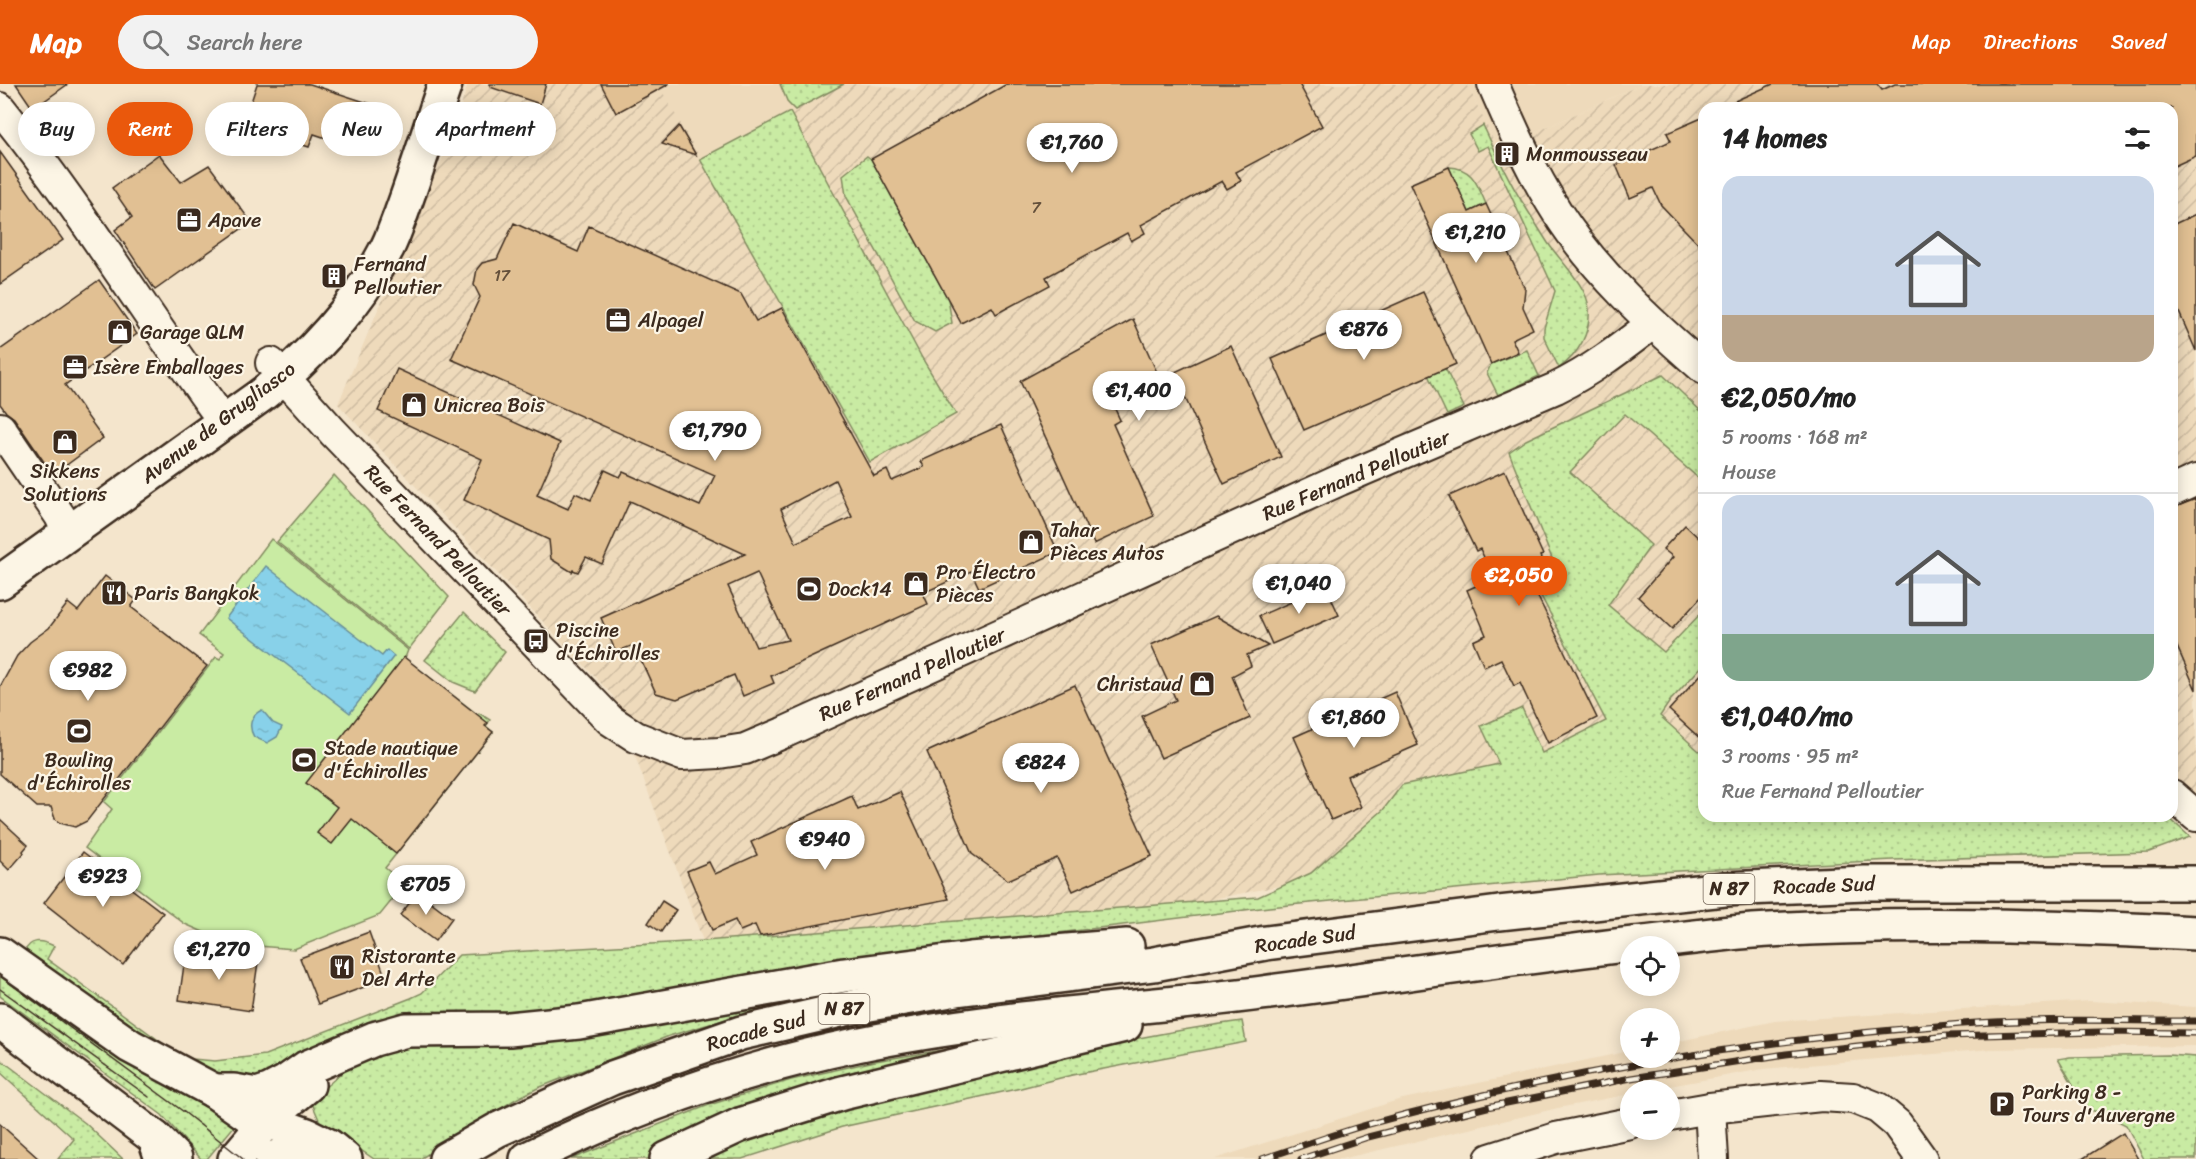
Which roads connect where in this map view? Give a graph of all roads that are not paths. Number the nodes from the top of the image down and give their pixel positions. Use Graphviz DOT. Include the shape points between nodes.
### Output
graph roads {
  1 [pos="445,84"];
  2 [pos="1493,84"];
  3 [pos="0,108"];
  4 [pos="1652,324"];
  5 [pos="1698,364"];
  6 [pos="277,370"];
  7 [pos="213,407"];
  8 [pos="0,428"];
  9 [pos="2196,480"];
  10 [pos="2178,488"];
  11 [pos="64,525"];
  12 [pos="0,558"];
  13 [pos="0,582"];
  14 [pos="2178,800"];
  15 [pos="2196,816"];
  16 [pos="2196,883"];
  17 [pos="2070,927"];
  18 [pos="2196,933"];
  19 [pos="1266,943"];
  20 [pos="2196,946"];
  21 [pos="0,954"];
  22 [pos="1259,994"];
  23 [pos="0,1020"];
  24 [pos="353,1048"];
  25 [pos="214,1091"];
  26 [pos="1710,1108"];
  27 [pos="1680,1113"];
  28 [pos="268,1121"];
  29 [pos="1620,1125"];
  30 [pos="164,1152"];
  31 [pos="235,1159"];
  32 [pos="272,1159"];
  33 [pos="336,1159"];
  34 [pos="345,1159"];
  35 [pos="447,1159"];
  36 [pos="526,1159"];
  37 [pos="667,1159"];
  38 [pos="1490,1159"];
  39 [pos="1713,1159"];
  40 [pos="1922,1159"];
  1 -- 6 [label="main road, Avenue de Grugliasco" via="386,251 351,305"];
  2 -- 4 [label="street" via="1557,213 1588,255"];
  3 -- 7 [label="street, Avenue de Grugliasco" via="37,154"];
  4 -- 5 [label="street"];
  4 -- 6 [label="street, Rue Fernand Pelloutier" via="1611,356 1556,388 1340,480 783,733 745,749 682,755 636,737 610,720"];
  6 -- 7 [label="main road, Avenue de Grugliasco"];
  6 -- 11 [label="main road, Avenue de Grugliasco"];
  7 -- 11 [label="main road, Avenue de Grugliasco"];
  8 -- 11 [label="street"];
  9 -- 10 [label="street"];
  11 -- 12 [label="main road, Avenue de Grugliasco"];
  11 -- 13 [label="main road, Avenue de Grugliasco"];
  14 -- 15 [label="street"];
  16 -- 19 [label="main road, Rocade Sud / N 87" via="1865,883 1725,889"];
  17 -- 18 [label="main road, Rocade Sud / N 87"];
  17 -- 20 [label="main road"];
  17 -- 22 [label="main road, Rocade Sud / N 87" via="1892,925 1750,931 1514,958"];
  19 -- 24 [label="main road" via="1222,936 970,960 844,975 579,1022 509,1029 406,1030"];
  19 -- 35 [label="main road, Rocade Sud / N 87" via="1154,964 957,989 858,1006 741,1033 612,1078 497,1130"];
  21 -- 25 [label="main road" via="130,1046"];
  22 -- 36 [label="main road, Rocade Sud / N 87" via="982,1024 860,1044 678,1094"];
  22 -- 37 [label="main road" via="842,1093 740,1125"];
  23 -- 30 [label="main road"];
  24 -- 25 [label="main road" via="257,1095"];
  24 -- 28 [label="main road"];
  25 -- 28 [label="main road" via="247,1114"];
  26 -- 27 [label="street"];
  26 -- 39 [label="street"];
  26 -- 40 [label="street" via="1821,1096 1853,1098 1878,1108 1897,1124"];
  28 -- 31 [label="main road"];
  28 -- 34 [label="main road" via="307,1135"];
  29 -- 38 [label="street" via="1556,1138"];
  32 -- 33 [label="main road" via="285,1153 313,1152"];
}
